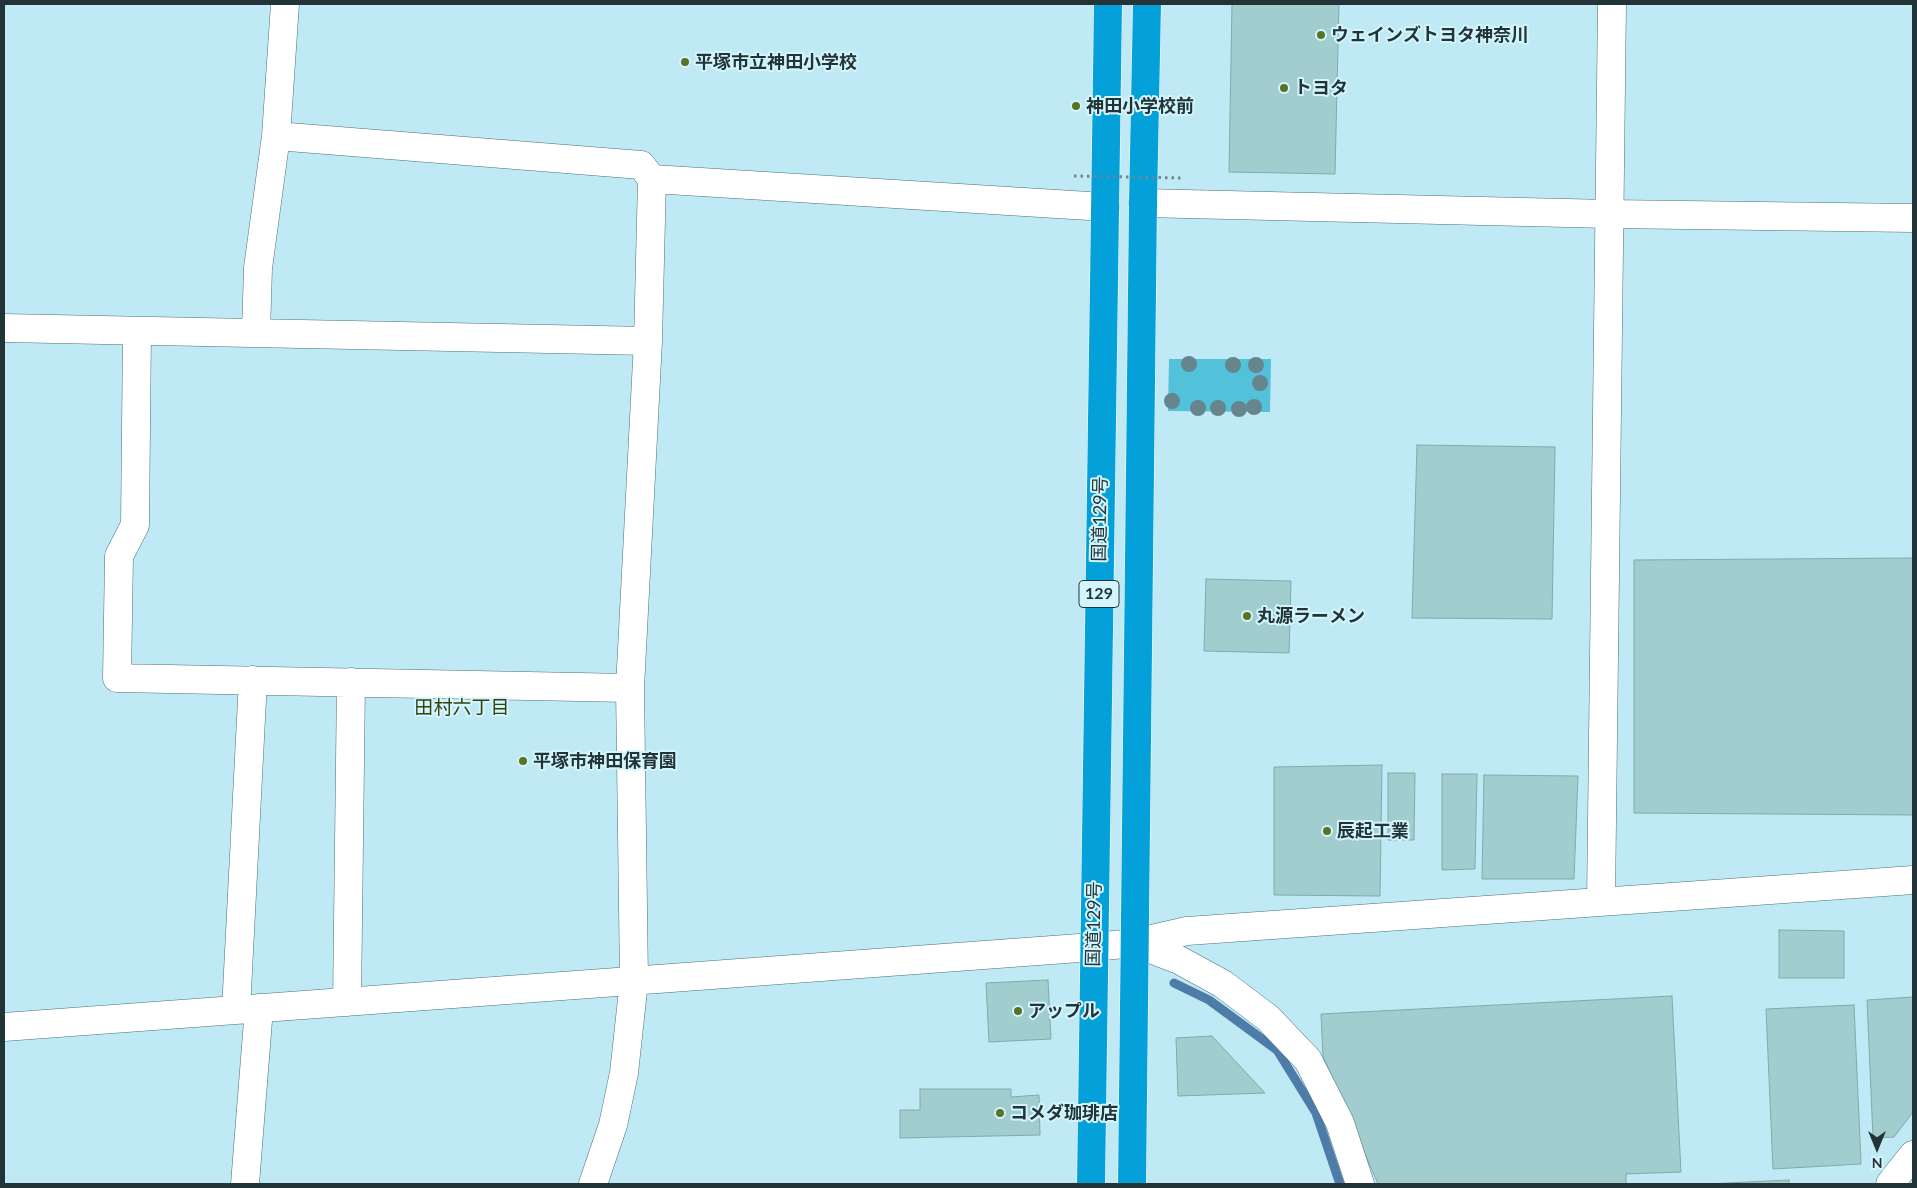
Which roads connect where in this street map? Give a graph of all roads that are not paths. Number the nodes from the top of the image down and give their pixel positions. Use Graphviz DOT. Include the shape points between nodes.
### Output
graph roads {
  1 [pos="285,4"];
  2 [pos="1108,4"];
  3 [pos="1147,4"];
  4 [pos="1612,4"];
  5 [pos="276,136"];
  6 [pos="652,179"];
  7 [pos="1142,203"];
  8 [pos="1105,207"];
  9 [pos="1609,214"];
  10 [pos="1913,218"];
  11 [pos="4,328"];
  12 [pos="137,331"];
  13 [pos="256,333"];
  14 [pos="648,341"];
  15 [pos="253,680"];
  16 [pos="351,682"];
  17 [pos="630,688"];
  18 [pos="1913,880"];
  19 [pos="1601,901"];
  20 [pos="1135,943"];
  21 [pos="1093,948"];
  22 [pos="634,981"];
  23 [pos="347,1002"];
  24 [pos="248,1009"];
  25 [pos="4,1027"];
  26 [pos="1913,1155"];
  27 [pos="245,1184"];
  28 [pos="593,1184"];
  29 [pos="1091,1184"];
  30 [pos="1132,1184"];
  31 [pos="1360,1184"];
  32 [pos="1890,1184"];
  1 -- 5 [label="street"];
  2 -- 8 [label="highway, 国道129号 / 129"];
  3 -- 7 [label="highway, 129"];
  4 -- 9 [label="street"];
  5 -- 6 [label="street" via="641,165"];
  5 -- 13 [label="street" via="258,268"];
  6 -- 8 [label="street"];
  6 -- 14 [label="street"];
  7 -- 9 [label="street"];
  7 -- 20 [label="highway, 129"];
  8 -- 21 [label="highway, 国道129号 / 129"];
  9 -- 10 [label="street"];
  9 -- 19 [label="street"];
  11 -- 12 [label="street"];
  12 -- 13 [label="street"];
  12 -- 15 [label="street" via="135,525 119,556 117,678"];
  13 -- 14 [label="street"];
  14 -- 17 [label="street"];
  15 -- 16 [label="street"];
  15 -- 24 [label="street"];
  16 -- 17 [label="street"];
  16 -- 23 [label="street"];
  17 -- 22 [label="street"];
  18 -- 19 [label="street"];
  19 -- 20 [label="street" via="1187,931"];
  20 -- 21 [label="street"];
  20 -- 30 [label="highway, 129"];
  20 -- 31 [label="street" via="1179,960 1223,984 1268,1018 1308,1060 1340,1123"];
  21 -- 22 [label="street"];
  21 -- 29 [label="highway, 国道129号 / 129"];
  22 -- 23 [label="street"];
  22 -- 28 [label="street" via="624,1073 613,1125"];
  23 -- 24 [label="street"];
  24 -- 25 [label="street"];
  24 -- 27 [label="street"];
  26 -- 32 [label="street"];
}
